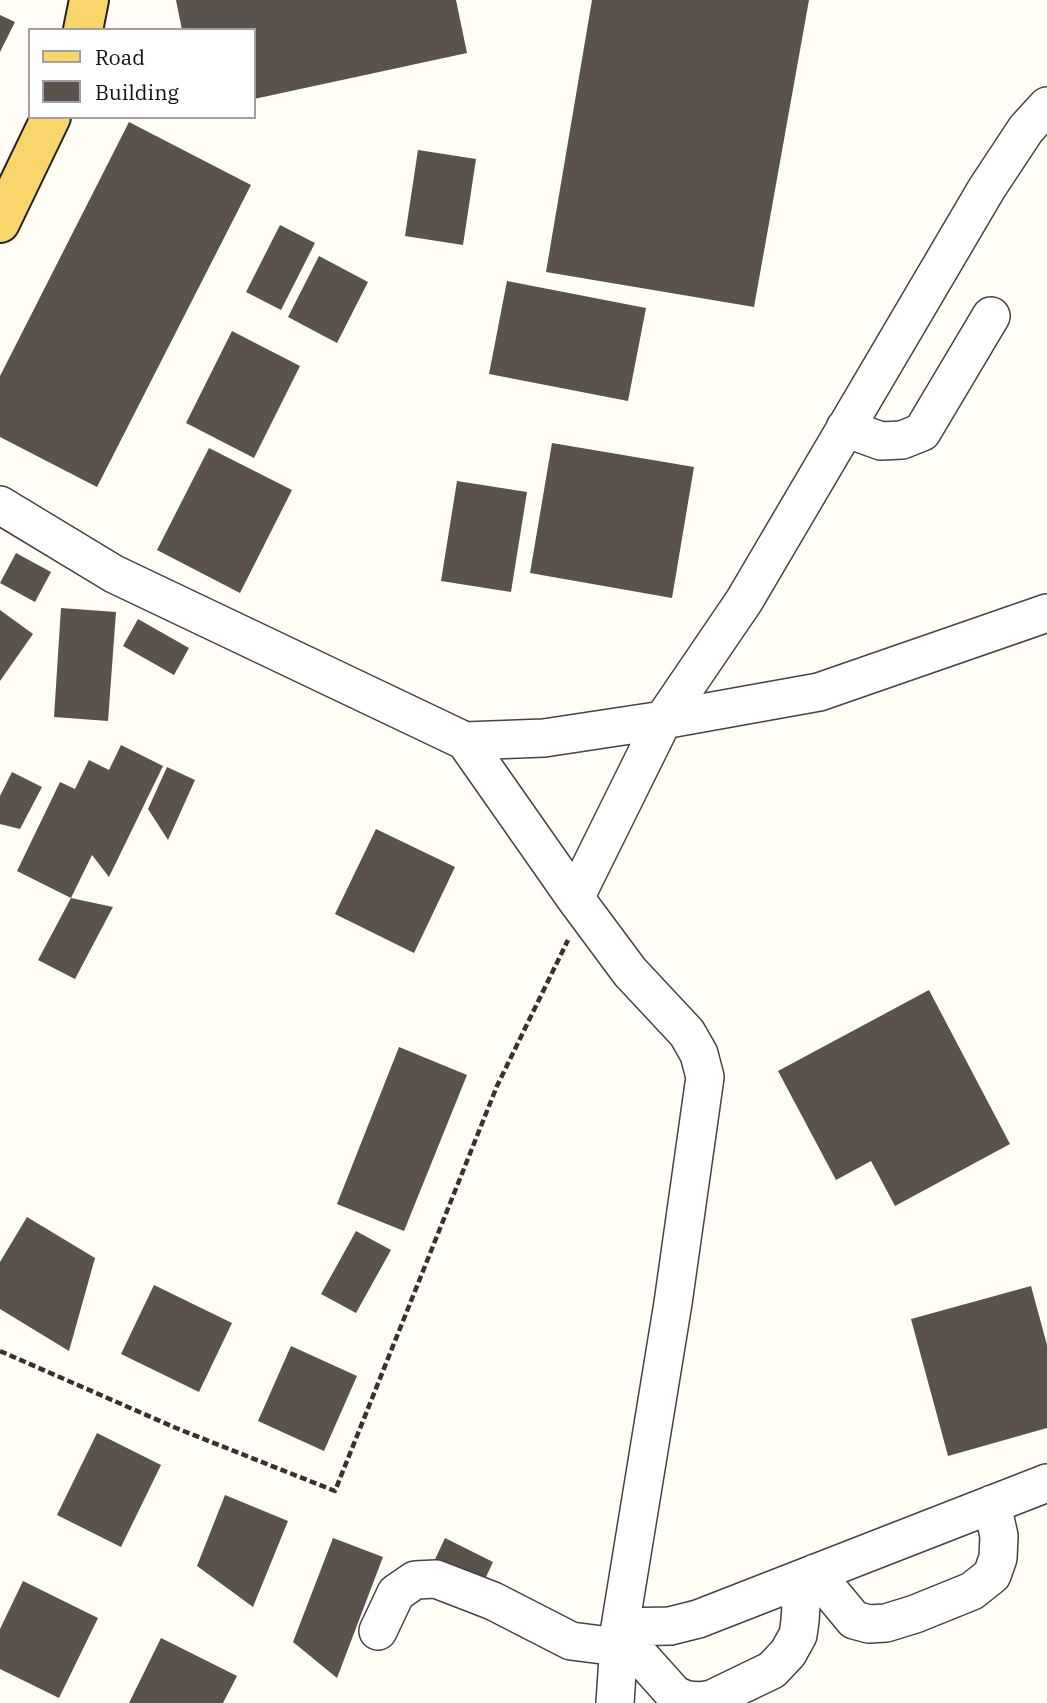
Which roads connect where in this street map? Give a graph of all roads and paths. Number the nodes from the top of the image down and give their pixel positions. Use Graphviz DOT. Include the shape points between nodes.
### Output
graph roads {
  1 [pos="89,0"];
  2 [pos="83,28"];
  3 [pos="1047,106"];
  4 [pos="50,119"];
  5 [pos="0,223"];
  6 [pos="991,316"];
  7 [pos="845,428"];
  8 [pos="0,505"];
  9 [pos="1047,613"];
  10 [pos="663,720"];
  11 [pos="465,741"];
  12 [pos="579,903"];
  13 [pos="0,1352"];
  14 [pos="1047,1483"];
  15 [pos="992,1504"];
  16 [pos="804,1577"];
  17 [pos="378,1631"];
  18 [pos="619,1637"];
  19 [pos="615,1703"];
  1 -- 2 [label="main road"];
  3 -- 7 [label="lane" via="987,188"];
  4 -- 5 [label="main road"];
  6 -- 7 [label="lane" via="922,432 902,440 881,441"];
  7 -- 10 [label="lane" via="744,601"];
  8 -- 11 [label="lane" via="114,574"];
  9 -- 10 [label="lane" via="819,692"];
  10 -- 11 [label="lane" via="544,738"];
  10 -- 12 [label="lane"];
  11 -- 12 [label="lane"];
  12 -- 13 [label="path" via="498,1086 335,1491"];
  12 -- 18 [label="lane" via="630,972 687,1033 705,1077"];
  14 -- 15 [label="lane"];
  15 -- 16 [label="lane"];
  15 -- 16 [label="lane" via="999,1536 992,1575 972,1591 915,1614 886,1623 854,1620"];
  16 -- 18 [label="lane" via="698,1619"];
  16 -- 18 [label="lane" via="798,1634 788,1653 772,1670 712,1699 687,1700 675,1695"];
  17 -- 18 [label="lane" via="396,1593 415,1580 436,1579 494,1601 571,1642"];
  18 -- 19 [label="lane"];
}
